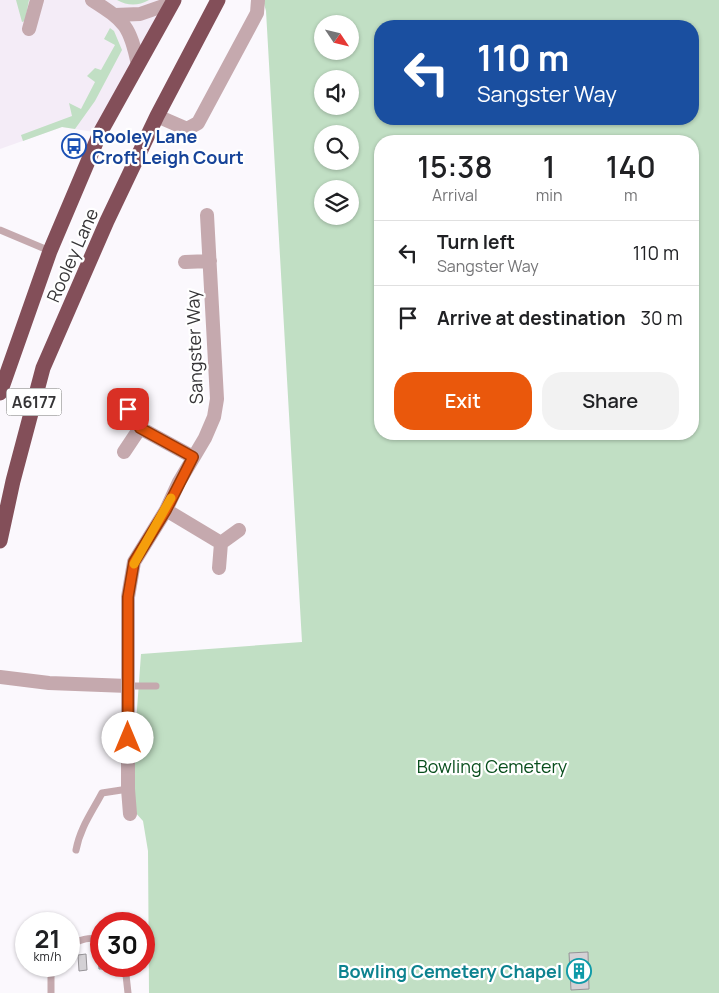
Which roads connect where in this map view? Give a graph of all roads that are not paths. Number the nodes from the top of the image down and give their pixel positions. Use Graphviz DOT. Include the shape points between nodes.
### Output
graph roads {
  1 [pos="37,0"];
  2 [pos="92,0"];
  3 [pos="218,0"];
  4 [pos="258,0"];
  5 [pos="173,1"];
  6 [pos="115,15"];
  7 [pos="29,28"];
  8 [pos="138,64"];
  9 [pos="157,116"];
  10 [pos="207,214"];
  11 [pos="0,230"];
  12 [pos="50,251"];
  13 [pos="210,261"];
  14 [pos="185,262"];
  15 [pos="0,393"];
  16 [pos="128,409"];
  17 [pos="140,428"];
  18 [pos="124,452"];
  19 [pos="193,457"];
  20 [pos="166,510"];
  21 [pos="239,530"];
  22 [pos="0,541"];
  23 [pos="221,543"];
  24 [pos="219,568"];
  25 [pos="0,676"];
  26 [pos="128,686"];
  27 [pos="156,686"];
  28 [pos="128,789"];
  29 [pos="130,814"];
  30 [pos="76,850"];
  31 [pos="51,977"];
  32 [pos="126,977"];
  33 [pos="51,993"];
  34 [pos="128,993"];
  1 -- 7 [label="street"];
  2 -- 6 [label="street"];
  3 -- 9 [label="highway, Rooley Lane / A6177"];
  4 -- 9 [label="street" via="257,13 198,123 187,129"];
  5 -- 6 [label="street" via="140,14"];
  5 -- 8 [label="highway, Rooley Lane / A6177"];
  6 -- 8 [label="street" via="128,29"];
  8 -- 12 [label="highway, Rooley Lane / A6177" via="100,133"];
  9 -- 22 [label="highway, Rooley Lane / A6177" via="43,368"];
  10 -- 13 [label="street, Sangster Way"];
  11 -- 12 [label="lane"];
  12 -- 15 [label="highway, Rooley Lane / A6177"];
  13 -- 14 [label="street"];
  13 -- 19 [label="street, Sangster Way" via="217,399 214,417"];
  16 -- 17 [label="street"];
  17 -- 18 [label="street"];
  17 -- 19 [label="street"];
  19 -- 20 [label="street, Sangster Way"];
  20 -- 23 [label="street"];
  20 -- 26 [label="street, Sangster Way" via="134,562 128,597"];
  21 -- 23 [label="street"];
  23 -- 24 [label="street"];
  25 -- 26 [label="street" via="48,683"];
  26 -- 27 [label="lane"];
  26 -- 28 [label="street, Sangster Way"];
  28 -- 29 [label="street, Sangster Way"];
  28 -- 30 [label="lane" via="102,793 83,825"];
  31 -- 33 [label="lane"];
  32 -- 34 [label="lane"];
}
